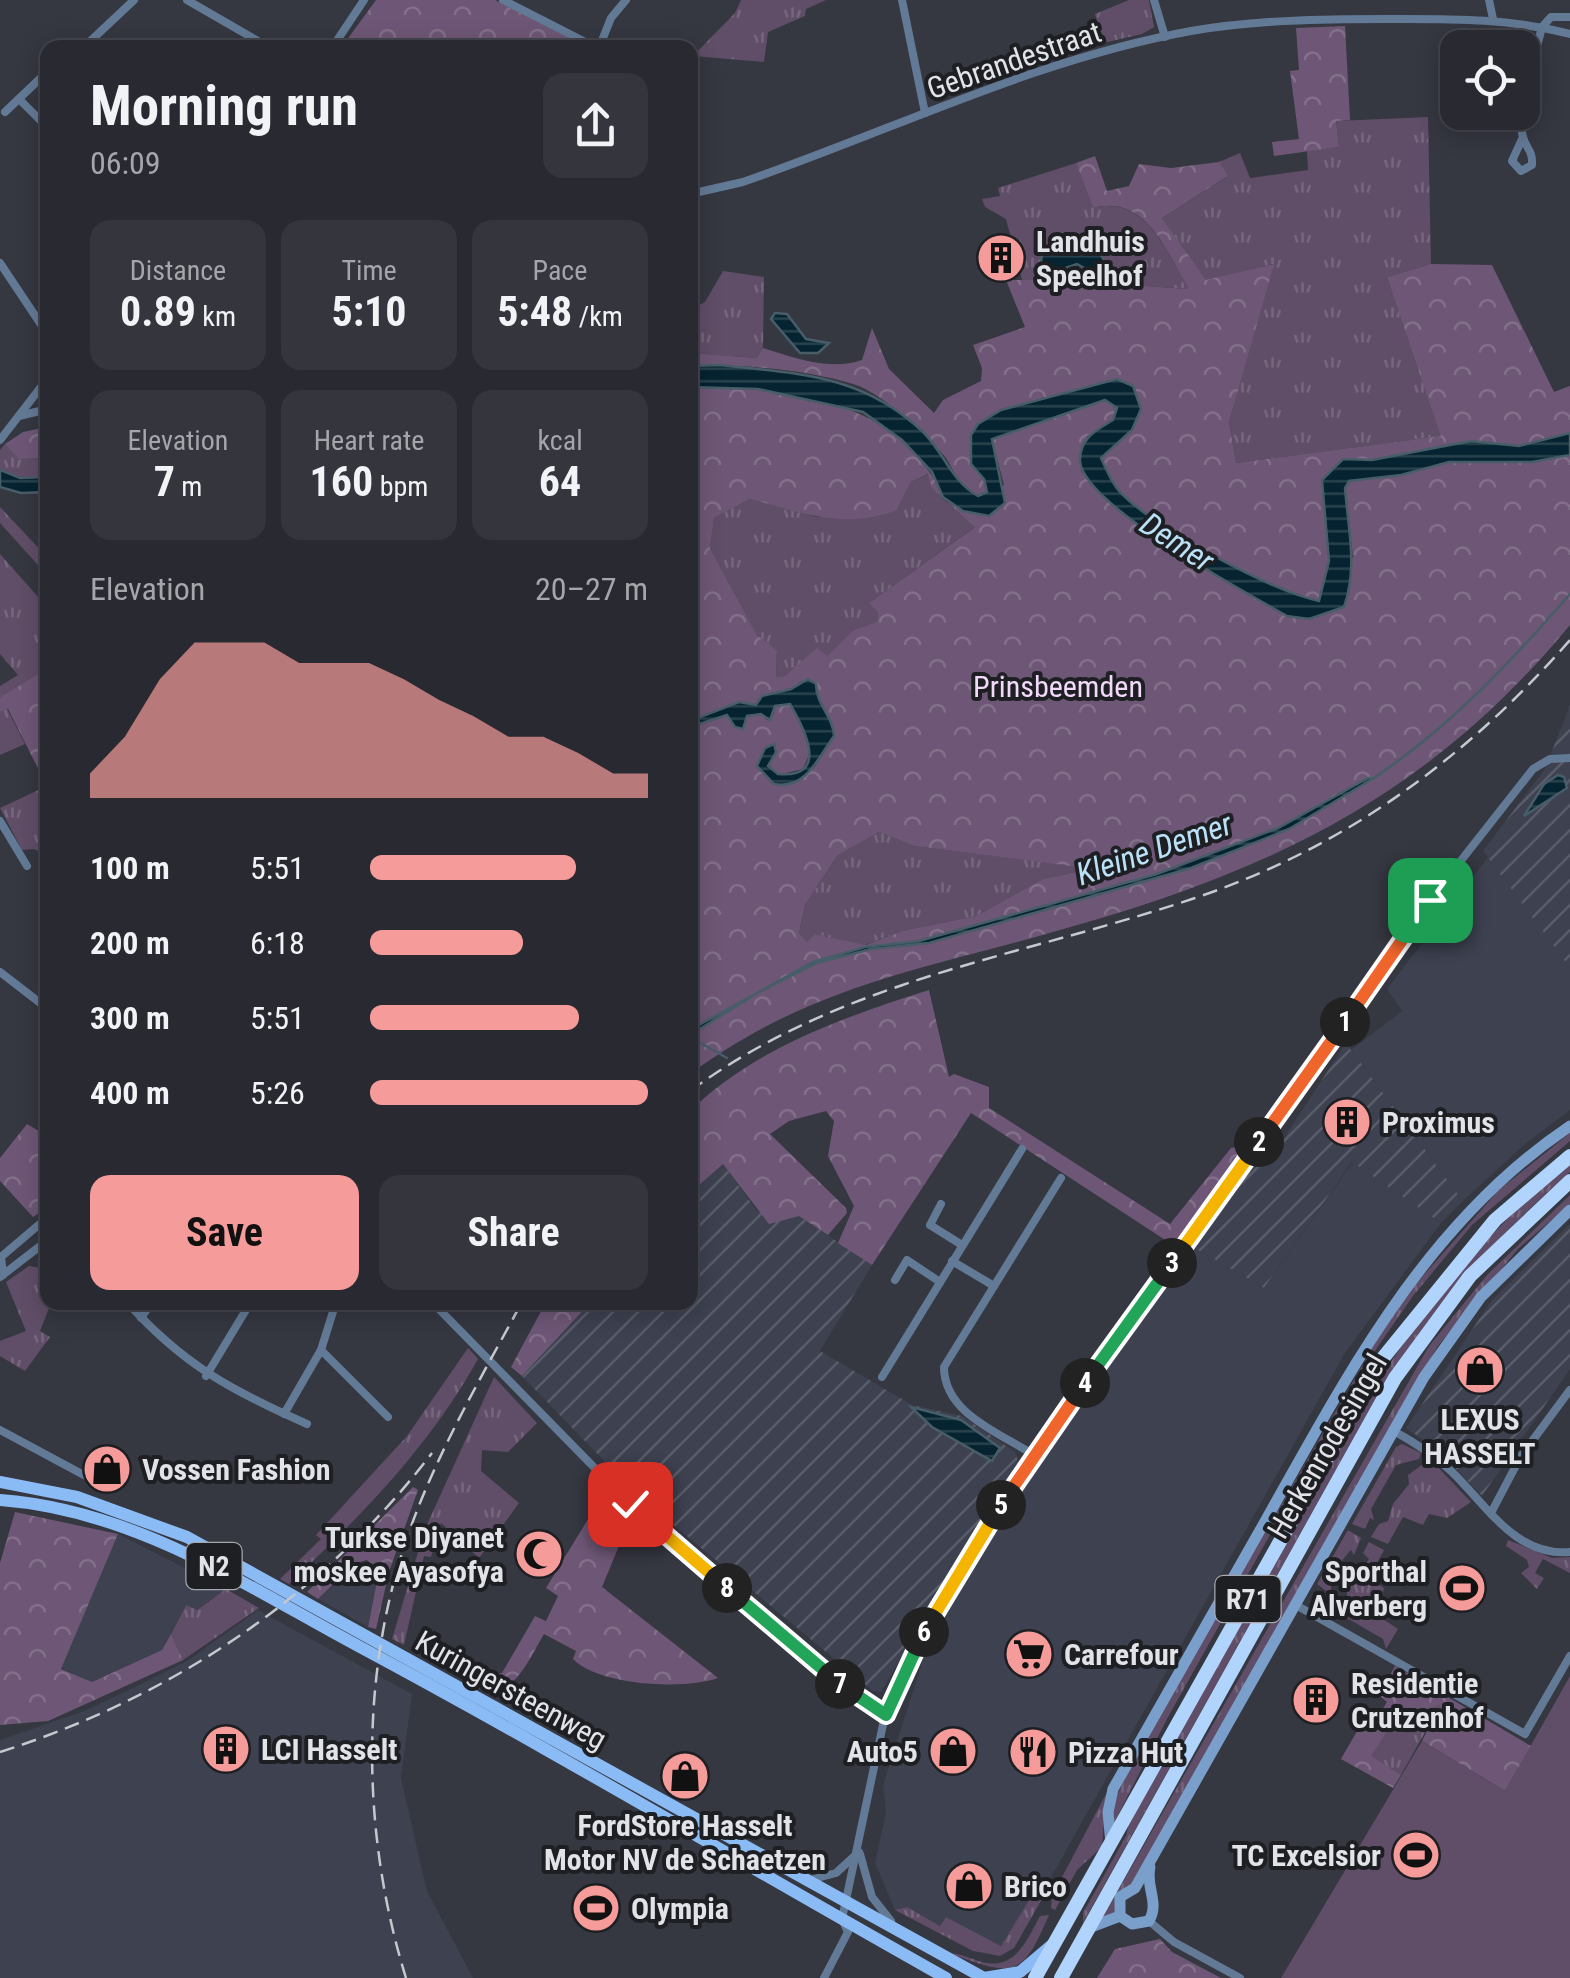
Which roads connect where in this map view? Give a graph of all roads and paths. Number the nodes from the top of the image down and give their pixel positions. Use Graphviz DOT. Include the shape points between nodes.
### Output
graph roads {
  1 [pos="134,0"];
  2 [pos="186,0"];
  3 [pos="364,0"];
  4 [pos="503,0"];
  5 [pos="626,0"];
  6 [pos="902,0"];
  7 [pos="1154,0"];
  8 [pos="1489,0"];
  9 [pos="1570,17"];
  10 [pos="1494,19"];
  11 [pos="1542,27"];
  12 [pos="1570,34"];
  13 [pos="1165,37"];
  14 [pos="92,40"];
  15 [pos="256,40"];
  16 [pos="337,40"];
  17 [pos="582,40"];
  18 [pos="601,40"];
  19 [pos="40,78"];
  20 [pos="18,99"];
  21 [pos="5,112"];
  22 [pos="925,113"];
  23 [pos="40,120"];
  24 [pos="1522,137"];
  25 [pos="698,192"];
  26 [pos="0,264"];
  27 [pos="40,323"];
  28 [pos="40,388"];
  29 [pos="40,411"];
  30 [pos="19,416"];
  31 [pos="0,440"];
  32 [pos="1570,758"];
  33 [pos="0,821"];
  34 [pos="27,866"];
  35 [pos="0,972"];
  36 [pos="40,1003"];
  37 [pos="1570,1126"];
  38 [pos="1022,1149"];
  39 [pos="1570,1156"];
  40 [pos="1061,1178"];
  41 [pos="1570,1181"];
  42 [pos="941,1204"];
  43 [pos="1570,1210"];
  44 [pos="40,1224"];
  45 [pos="962,1245"];
  46 [pos="40,1248"];
  47 [pos="37,1251"];
  48 [pos="40,1253"];
  49 [pos="952,1262"];
  50 [pos="2,1276"];
  51 [pos="896,1280"];
  52 [pos="940,1282"];
  53 [pos="994,1286"];
  54 [pos="134,1310"];
  55 [pos="146,1310"];
  56 [pos="244,1310"];
  57 [pos="334,1310"];
  58 [pos="440,1310"];
  59 [pos="140,1318"];
  60 [pos="321,1350"];
  61 [pos="206,1376"];
  62 [pos="882,1377"];
  63 [pos="1570,1390"];
  64 [pos="284,1414"];
  65 [pos="388,1417"];
  66 [pos="307,1424"];
  67 [pos="0,1430"];
  68 [pos="1392,1430"];
  69 [pos="1034,1455"];
  70 [pos="0,1482"];
  71 [pos="108,1488"];
  72 [pos="0,1500"];
  73 [pos="1491,1513"];
  74 [pos="1570,1552"];
  75 [pos="1294,1604"];
  76 [pos="1570,1656"];
  77 [pos="886,1715"];
  78 [pos="1111,1844"];
  79 [pos="859,1852"];
  80 [pos="1152,1858"];
  81 [pos="810,1880"];
  82 [pos="1136,1888"];
  83 [pos="1149,1892"];
  84 [pos="849,1901"];
  85 [pos="1120,1916"];
  86 [pos="842,1920"];
  87 [pos="1149,1921"];
  88 [pos="1087,1929"];
  89 [pos="904,1936"];
  90 [pos="1055,1942"];
  91 [pos="824,1978"];
  92 [pos="946,1978"];
  93 [pos="984,1978"];
  94 [pos="1035,1978"];
  95 [pos="1060,1978"];
  96 [pos="1240,1978"];
  1 -- 14 [label="street"];
  2 -- 15 [label="street"];
  3 -- 16 [label="street"];
  4 -- 17 [label="street"];
  5 -- 18 [label="street"];
  6 -- 22 [label="street"];
  7 -- 13 [label="street"];
  8 -- 10 [label="street"];
  9 -- 11 [label="street, Gebrandestraat" via="1551,17"];
  10 -- 11 [label="street, Gebrandestraat"];
  10 -- 13 [label="street, Gebrandestraat" via="1264,22"];
  11 -- 12 [label="street, Gebrandestraat"];
  11 -- 24 [label="street"];
  13 -- 22 [label="street, Gebrandestraat"];
  19 -- 20 [label="street"];
  20 -- 21 [label="street"];
  20 -- 23 [label="street"];
  22 -- 25 [label="street, Gebrandestraat" via="743,182"];
  26 -- 27 [label="street"];
  28 -- 30 [label="street"];
  29 -- 30 [label="street"];
  30 -- 31 [label="street"];
  32 -- 69 [label="street" via="1545,760 1533,769 1430,900"];
  33 -- 34 [label="street"];
  35 -- 36 [label="street"];
  37 -- 78 [label="street, Herkenrodesingel" via="1457,1225 1380,1322 1109,1801"];
  38 -- 45 [label="street"];
  39 -- 78 [label="highway, Herkenrodesingel / R71" via="1495,1220 1383,1358"];
  40 -- 53 [label="street"];
  41 -- 88 [label="highway, Herkenrodesingel / R71" via="1470,1276 1395,1378"];
  42 -- 45 [label="street" via="930,1226"];
  43 -- 68 [label="street, Herkenrodesingel" via="1482,1296"];
  44 -- 50 [label="street" via="2,1258"];
  45 -- 49 [label="street"];
  46 -- 47 [label="street"];
  47 -- 48 [label="street"];
  47 -- 50 [label="street"];
  49 -- 52 [label="street"];
  49 -- 53 [label="street"];
  51 -- 52 [label="street" via="907,1260"];
  52 -- 62 [label="street"];
  53 -- 69 [label="street" via="944,1367 944,1388 952,1402"];
  54 -- 59 [label="street"];
  55 -- 59 [label="street"];
  56 -- 61 [label="street"];
  57 -- 60 [label="street"];
  58 -- 77 [label="street" via="630,1504"];
  59 -- 61 [label="street"];
  60 -- 64 [label="street"];
  60 -- 65 [label="street"];
  61 -- 64 [label="street"];
  63 -- 73 [label="street" via="1521,1456"];
  64 -- 66 [label="street"];
  67 -- 71 [label="street"];
  68 -- 73 [label="street" via="1429,1451"];
  68 -- 75 [label="street, Herkenrodesingel"];
  69 -- 77 [label="street" via="930,1619"];
  70 -- 81 [label="main road, Kuringersteenweg / N2" via="77,1496 186,1537"];
  72 -- 86 [label="main road, Kuringersteenweg / N2" via="81,1512 178,1547"];
  73 -- 74 [label="street" via="1524,1544"];
  75 -- 76 [label="street" via="1525,1734"];
  75 -- 80 [label="street, Herkenrodesingel"];
  77 -- 79 [label="street"];
  78 -- 90 [label="highway, Herkenrodesingel / R71"];
  79 -- 81 [label="street" via="836,1873"];
  79 -- 84 [label="street"];
  79 -- 89 [label="street" via="872,1898"];
  80 -- 82 [label="street, Herkenrodesingel"];
  80 -- 83 [label="street, Herkenrodesingel"];
  81 -- 84 [label="main road, Kuringersteenweg / N2"];
  82 -- 83 [label="street"];
  82 -- 85 [label="street, Herkenrodesingel" via="1120,1898"];
  83 -- 87 [label="street, Herkenrodesingel" via="1155,1905"];
  84 -- 86 [label="street"];
  84 -- 89 [label="main road, Kuringersteenweg / N2"];
  85 -- 87 [label="street" via="1132,1924"];
  85 -- 88 [label="street"];
  86 -- 91 [label="street" via="848,1932"];
  86 -- 92 [label="main road, Kuringersteenweg / N2"];
  87 -- 96 [label="street"];
  88 -- 95 [label="highway, Herkenrodesingel / R71"];
  89 -- 93 [label="main road, Kuringersteenweg / N2"];
  90 -- 93 [label="main road" via="1020,1972"];
  90 -- 94 [label="highway, Herkenrodesingel / R71"];
}
